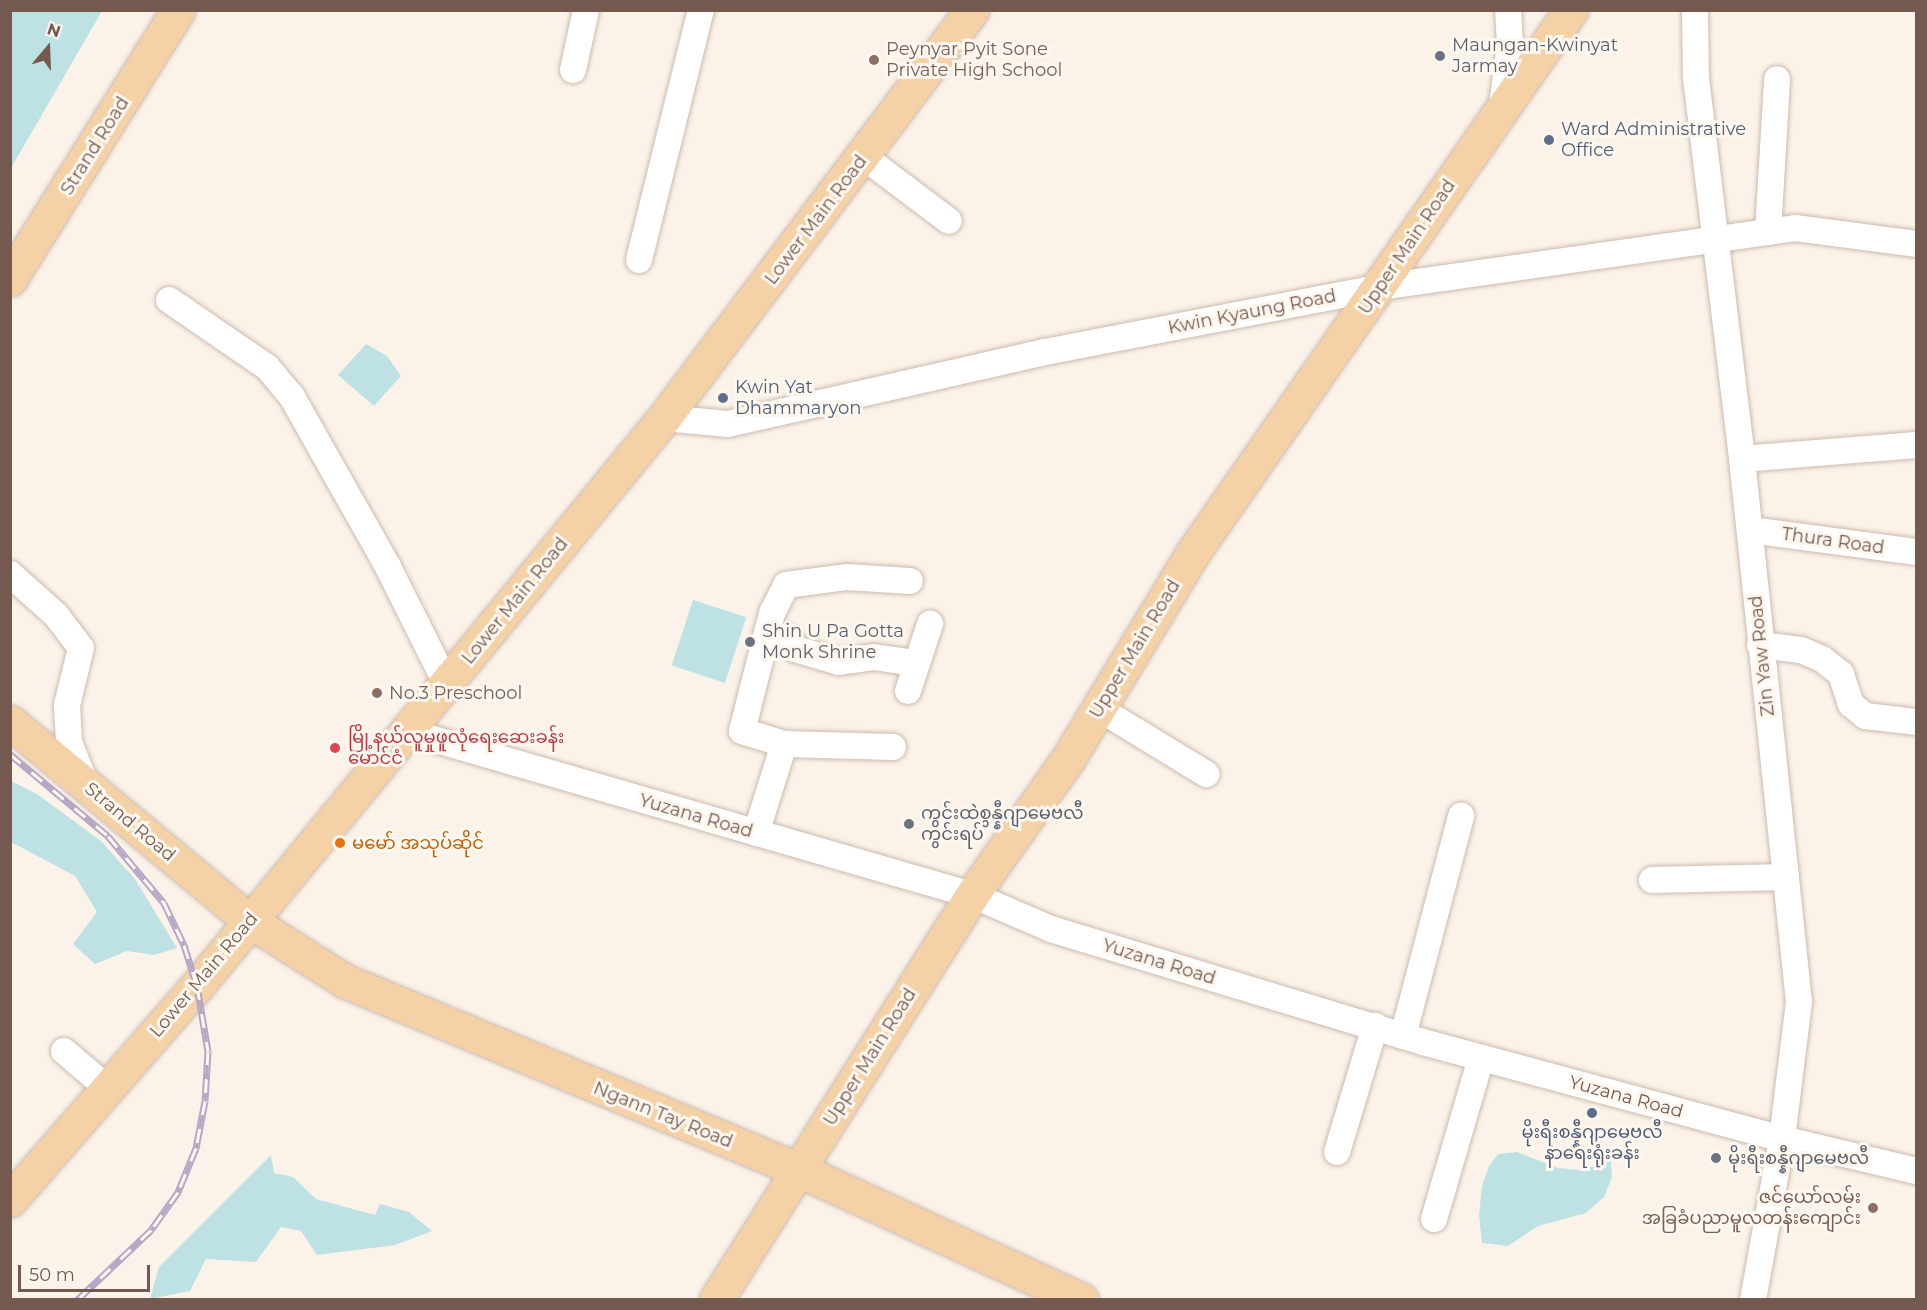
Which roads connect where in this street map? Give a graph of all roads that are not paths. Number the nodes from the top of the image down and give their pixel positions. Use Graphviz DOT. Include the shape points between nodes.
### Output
graph roads {
  1 [pos="178,10"];
  2 [pos="586,10"];
  3 [pos="701,10"];
  4 [pos="972,10"];
  5 [pos="1508,10"];
  6 [pos="1571,10"];
  7 [pos="1695,10"];
  8 [pos="573,70"];
  9 [pos="1777,79"];
  10 [pos="1502,105"];
  11 [pos="864,158"];
  12 [pos="949,221"];
  13 [pos="1768,232"];
  14 [pos="1718,240"];
  15 [pos="1917,244"];
  16 [pos="639,261"];
  17 [pos="10,279"];
  18 [pos="1381,287"];
  19 [pos="169,300"];
  20 [pos="664,418"];
  21 [pos="1917,445"];
  22 [pos="1742,459"];
  23 [pos="1750,530"];
  24 [pos="1917,552"];
  25 [pos="10,574"];
  26 [pos="910,581"];
  27 [pos="930,624"];
  28 [pos="766,632"];
  29 [pos="1760,645"];
  30 [pos="914,663"];
  31 [pos="447,685"];
  32 [pos="908,691"];
  33 [pos="1098,708"];
  34 [pos="10,722"];
  35 [pos="1917,722"];
  36 [pos="409,732"];
  37 [pos="784,744"];
  38 [pos="893,747"];
  39 [pos="1206,774"];
  40 [pos="86,785"];
  41 [pos="1461,816"];
  42 [pos="756,833"];
  43 [pos="1786,877"];
  44 [pos="1652,880"];
  45 [pos="972,895"];
  46 [pos="250,921"];
  47 [pos="1375,1026"];
  48 [pos="1403,1036"];
  49 [pos="64,1051"];
  50 [pos="1482,1058"];
  51 [pos="106,1087"];
  52 [pos="1782,1139"];
  53 [pos="1337,1152"];
  54 [pos="799,1170"];
  55 [pos="1917,1171"];
  56 [pos="10,1200"];
  57 [pos="1434,1219"];
  58 [pos="716,1299"];
  59 [pos="1080,1299"];
  60 [pos="1753,1299"];
  1 -- 17 [label="main road, Strand Road"];
  2 -- 8 [label="street"];
  3 -- 16 [label="street"];
  4 -- 11 [label="main road, Lower Main Road"];
  5 -- 10 [label="street" via="1509,45"];
  6 -- 10 [label="main road, Upper Main Road"];
  7 -- 14 [label="street, Zin Yaw Road" via="1696,78"];
  9 -- 13 [label="street"];
  10 -- 18 [label="main road, Upper Main Road"];
  11 -- 12 [label="street"];
  11 -- 20 [label="main road, Lower Main Road"];
  13 -- 14 [label="street, Kwin Kyaung Road"];
  13 -- 15 [label="street, Kwin Kyaung Road" via="1795,228"];
  14 -- 18 [label="street, Kwin Kyaung Road"];
  14 -- 22 [label="street, Zin Yaw Road"];
  18 -- 20 [label="street, Kwin Kyaung Road" via="1045,352 728,424"];
  18 -- 33 [label="main road, Upper Main Road" via="1192,554"];
  19 -- 31 [label="street" via="267,367 292,397 388,567"];
  20 -- 31 [label="main road, Lower Main Road"];
  21 -- 22 [label="street"];
  22 -- 23 [label="street, Zin Yaw Road"];
  23 -- 24 [label="street, Thura Road"];
  23 -- 29 [label="street, Zin Yaw Road"];
  25 -- 40 [label="street" via="56,615 81,648 68,714 69,742"];
  26 -- 28 [label="street" via="847,577 786,585"];
  27 -- 30 [label="street"];
  28 -- 30 [label="street" via="790,639 795,649 839,662 874,657"];
  28 -- 37 [label="street" via="742,731"];
  29 -- 35 [label="street" via="1802,650 1822,659 1841,674 1851,704 1865,716"];
  29 -- 43 [label="street, Zin Yaw Road"];
  30 -- 32 [label="street"];
  31 -- 36 [label="main road, Lower Main Road"];
  33 -- 39 [label="street"];
  33 -- 45 [label="main road, Upper Main Road" via="1068,759"];
  34 -- 40 [label="main road, Strand Road"];
  36 -- 42 [label="street, Yuzana Road"];
  36 -- 46 [label="main road, Lower Main Road"];
  37 -- 38 [label="street"];
  37 -- 42 [label="street"];
  40 -- 46 [label="main road, Strand Road"];
  41 -- 48 [label="street"];
  42 -- 45 [label="street, Yuzana Road"];
  43 -- 44 [label="street"];
  43 -- 52 [label="street, Zin Yaw Road" via="1799,1002"];
  45 -- 47 [label="street, Yuzana Road" via="1052,929"];
  45 -- 54 [label="main road, Upper Main Road"];
  46 -- 51 [label="main road, Lower Main Road"];
  46 -- 54 [label="main road, Ngann Tay Road" via="345,981"];
  47 -- 48 [label="street, Yuzana Road"];
  47 -- 53 [label="street"];
  48 -- 50 [label="street, Yuzana Road"];
  49 -- 51 [label="street"];
  50 -- 52 [label="street, Yuzana Road"];
  50 -- 57 [label="street"];
  51 -- 56 [label="main road, Lower Main Road"];
  52 -- 55 [label="street, Yuzana Road"];
  52 -- 60 [label="street, Zin Yaw Road"];
  54 -- 58 [label="main road, Upper Main Road"];
  54 -- 59 [label="main road, Ngann Tay Road"];
}
